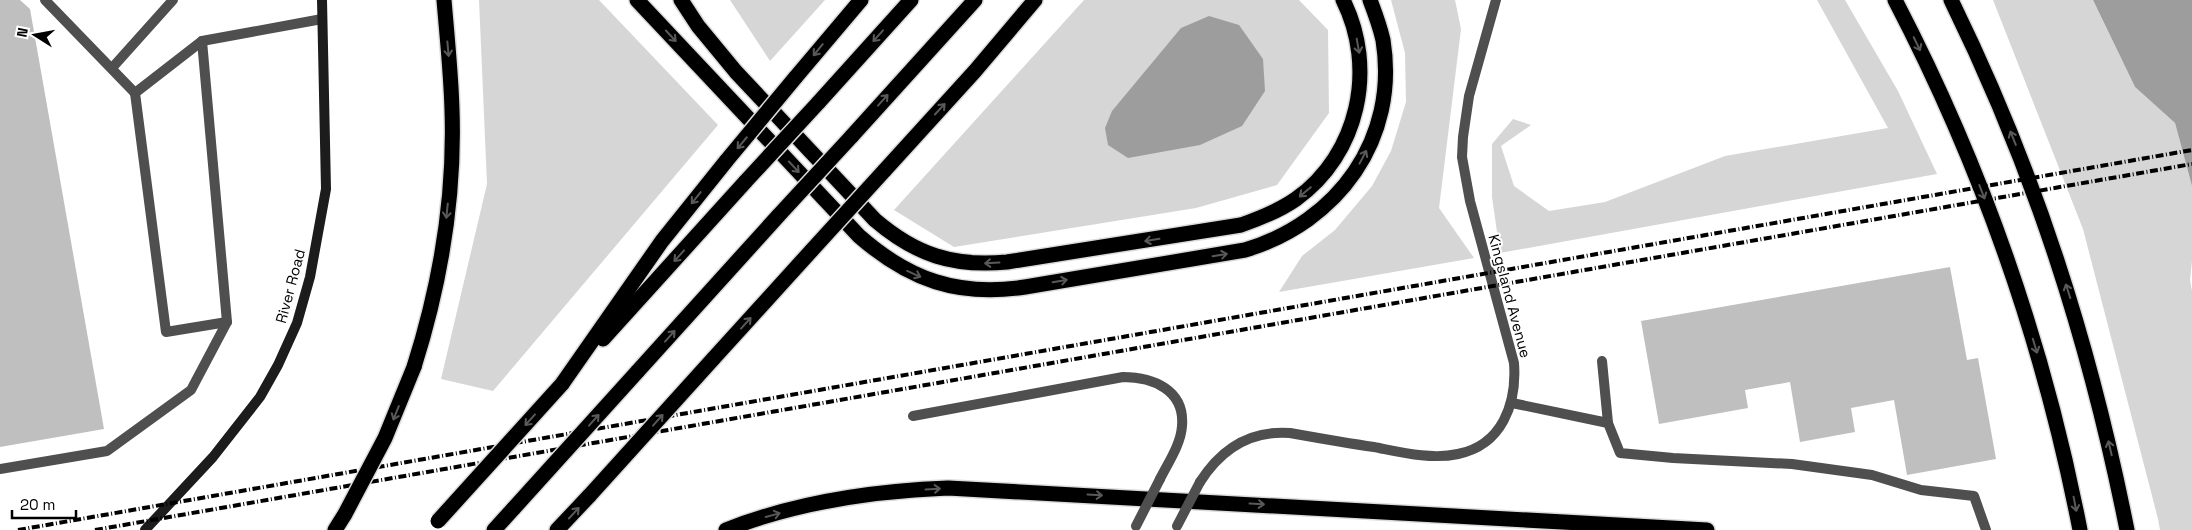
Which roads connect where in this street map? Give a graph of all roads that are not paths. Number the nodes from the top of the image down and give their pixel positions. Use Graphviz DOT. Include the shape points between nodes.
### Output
graph roads {
  1 [pos="45,0"];
  2 [pos="173,0"];
  3 [pos="322,0"];
  4 [pos="444,0"];
  5 [pos="637,0"];
  6 [pos="681,0"];
  7 [pos="861,0"];
  8 [pos="911,0"];
  9 [pos="975,0"];
  10 [pos="1035,0"];
  11 [pos="1047,0"];
  12 [pos="1343,0"];
  13 [pos="1370,0"];
  14 [pos="1496,0"];
  15 [pos="1895,0"];
  16 [pos="1950,0"];
  17 [pos="322,19"];
  18 [pos="202,41"];
  19 [pos="112,68"];
  20 [pos="975,71"];
  21 [pos="135,92"];
  22 [pos="227,322"];
  23 [pos="1602,362"];
  24 [pos="562,384"];
  25 [pos="1512,403"];
  26 [pos="913,416"];
  27 [pos="1608,423"];
  28 [pos="0,469"];
  29 [pos="434,525"];
  30 [pos="1135,528"];
  31 [pos="1176,528"];
  32 [pos="145,530"];
  33 [pos="335,530"];
  34 [pos="494,530"];
  35 [pos="557,530"];
  36 [pos="726,530"];
  37 [pos="1707,530"];
  38 [pos="1986,530"];
  39 [pos="2080,530"];
  40 [pos="2127,530"];
  1 -- 19 [label="street"];
  2 -- 19 [label="street"];
  3 -- 17 [label="street, River Road"];
  4 -- 33 [label="highway, one-way, bridge" via="452,111 450,190 431,308 414,367 382,444"];
  5 -- 13 [label="highway, one-way" via="878,253 915,275 936,282 960,288 992,290 1245,250 1278,238 1312,218 1352,176 1378,123 1385,62"];
  12 -- 6 [label="highway, one-way" via="1354,26 1360,62 1361,80 1355,114 1332,162 1298,198 1270,214 1234,227 979,264 950,261 924,252 899,239 875,220 736,72"];
  7 -- 24 [label="highway, one-way, bridge" via="662,241"];
  8 -- 24 [label="highway, one-way, bridge"];
  34 -- 9 [label="highway, one-way, bridge"];
  10 -- 20 [label="highway"];
  11 -- 20 [label="highway"];
  14 -- 25 [label="street, Kingsland Avenue" via="1470,96 1462,157 1470,201 1514,363"];
  15 -- 39 [label="highway, one-way" via="1955,126 2012,272 2046,383"];
  40 -- 16 [label="highway, one-way" via="2094,380 2059,265 2017,149"];
  17 -- 18 [label="street"];
  17 -- 32 [label="street, River Road" via="326,189 310,277 297,324 260,397 213,457"];
  18 -- 21 [label="street"];
  18 -- 22 [label="street"];
  19 -- 21 [label="street"];
  35 -- 20 [label="highway, one-way, bridge"];
  21 -- 22 [label="street" via="166,332"];
  22 -- 28 [label="street" via="191,390 108,450"];
  23 -- 27 [label="street"];
  24 -- 29 [label="highway, one-way, bridge"];
  25 -- 27 [label="street"];
  25 -- 31 [label="street, Kingsland Avenue, bridge" via="1508,415 1493,435 1483,444 1457,455 1408,453 1276,432 1249,438 1236,444 1216,461 1200,482"];
  26 -- 30 [label="street, bridge" via="1123,377 1154,381 1176,400 1182,412 1182,427 1178,444"];
  27 -- 38 [label="street" via="1620,453 1792,464 1872,475 1921,490 1974,496"];
  36 -- 37 [label="highway, one-way" via="825,502 886,492 948,488"];
}
